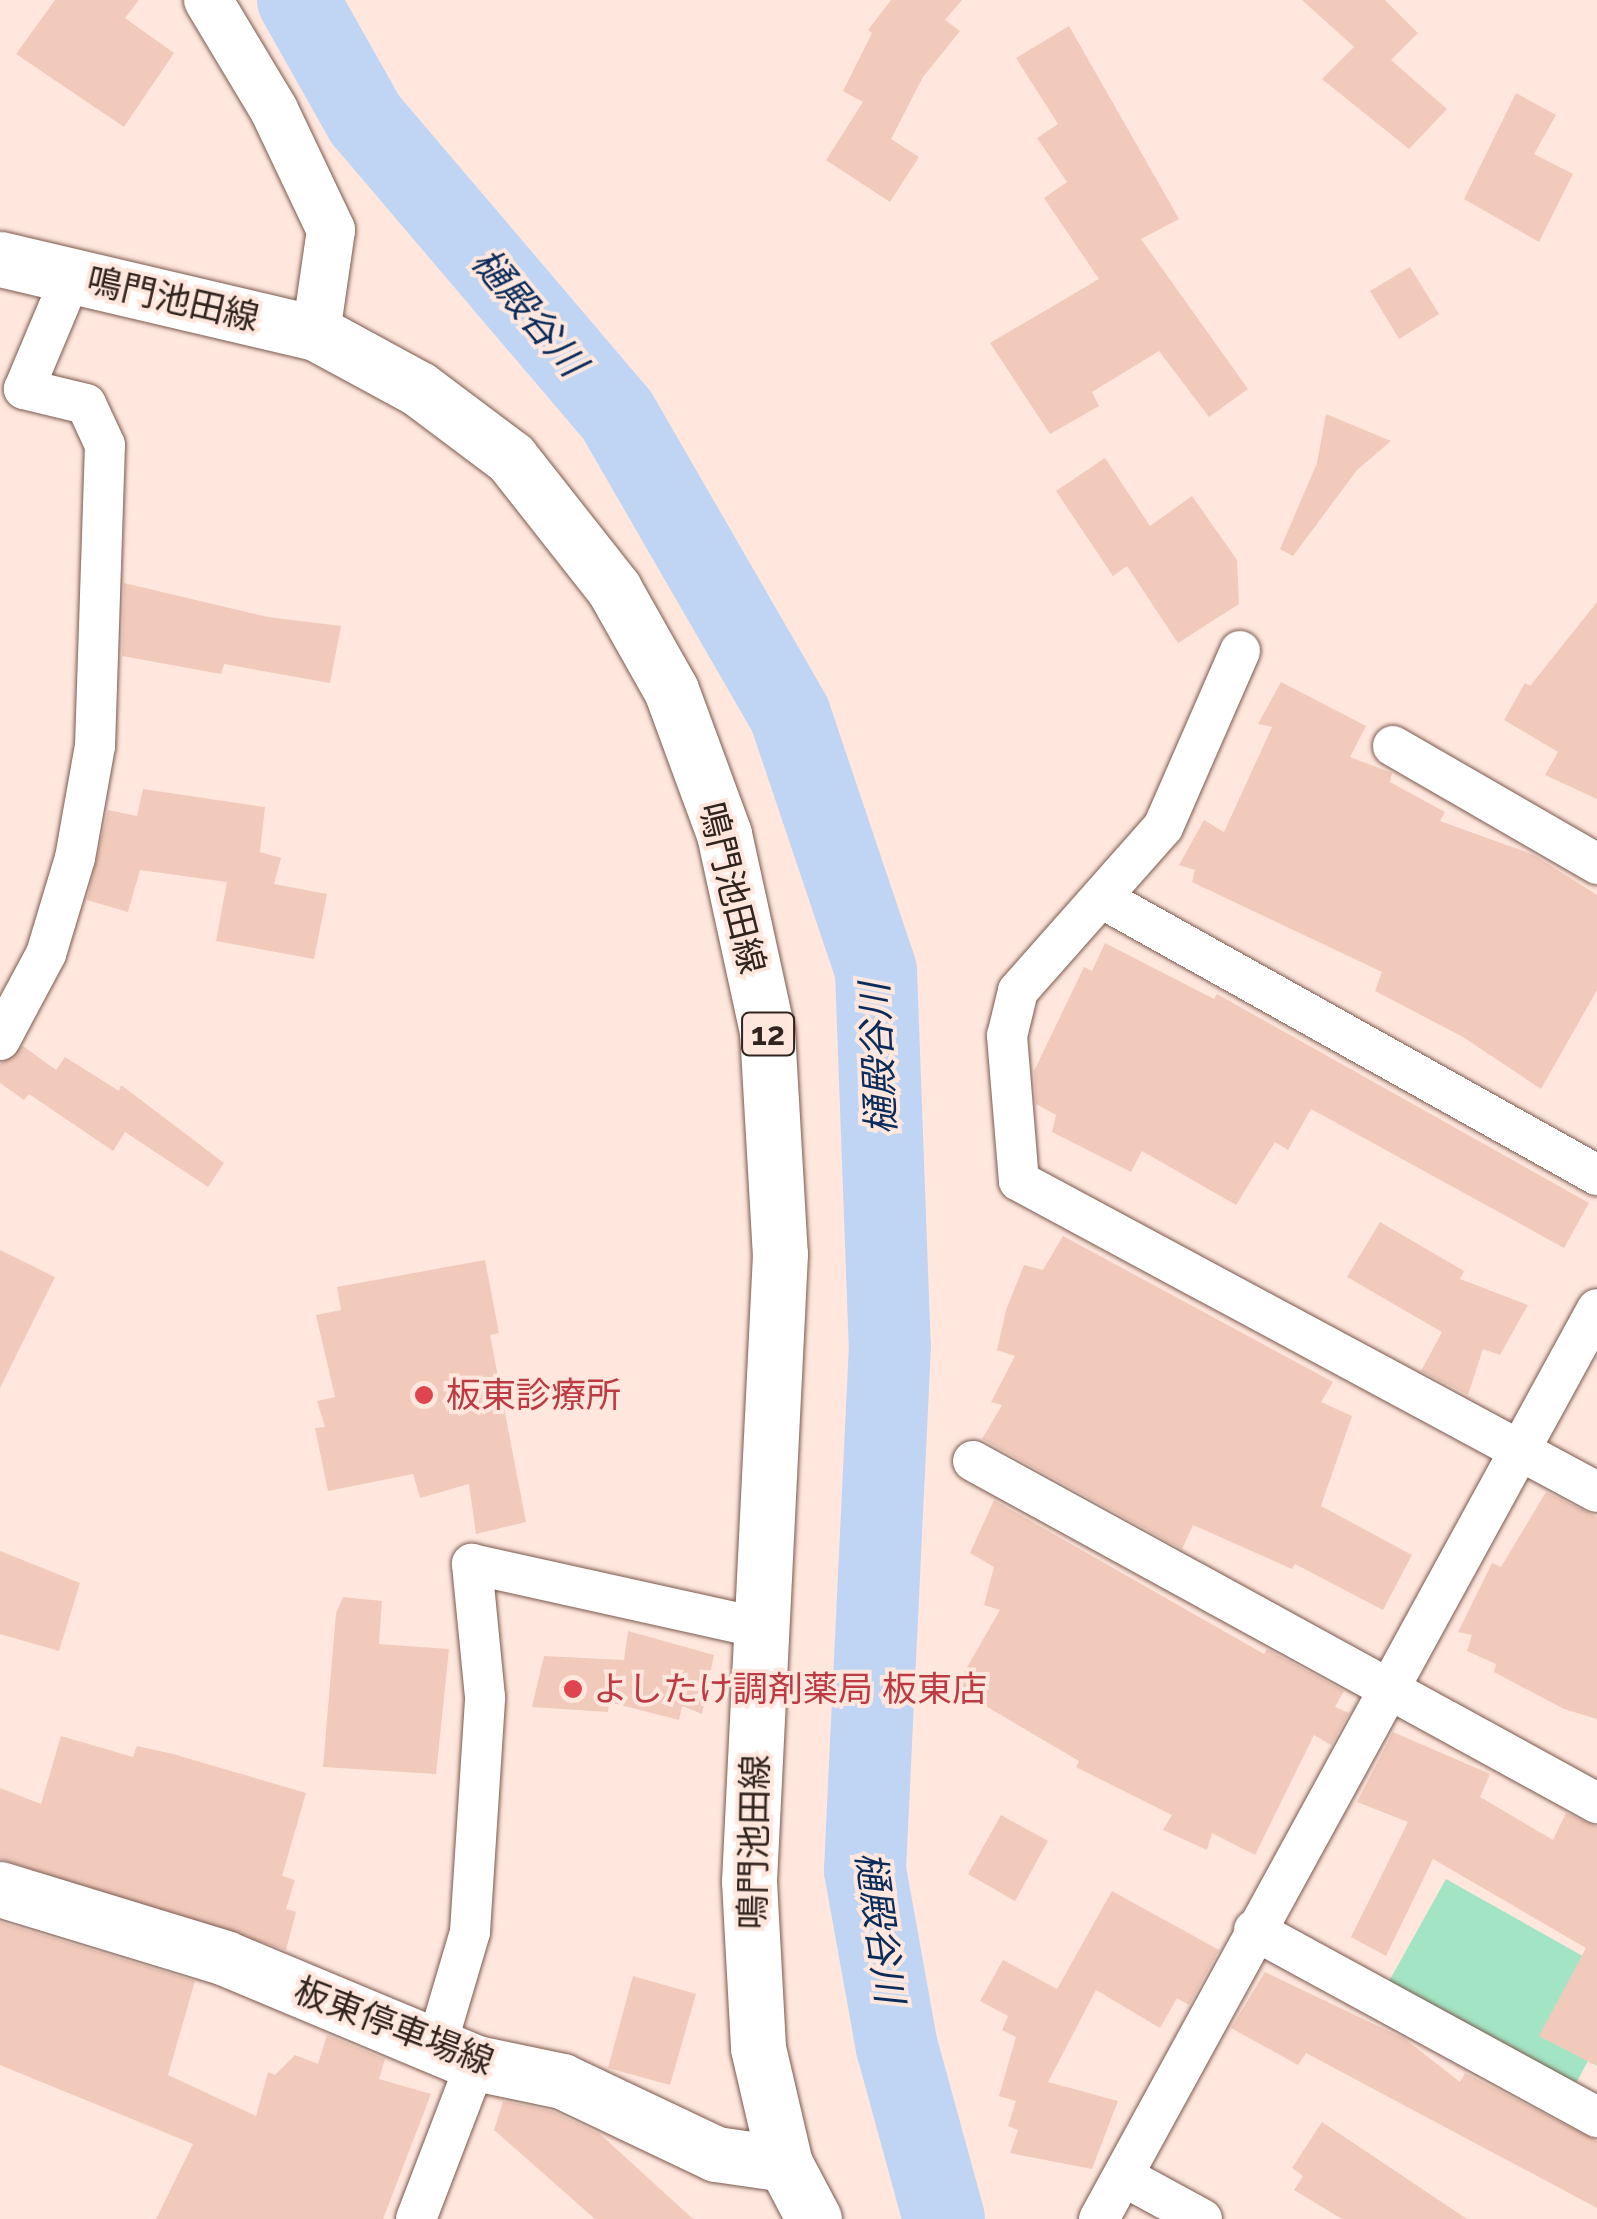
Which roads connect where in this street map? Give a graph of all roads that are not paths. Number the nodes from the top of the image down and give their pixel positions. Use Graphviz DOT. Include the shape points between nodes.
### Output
graph roads {
  1 [pos="208,0"];
  2 [pos="0,259"];
  3 [pos="72,275"];
  4 [pos="316,333"];
  5 [pos="1240,651"];
  6 [pos="1393,746"];
  7 [pos="1597,864"];
  8 [pos="1102,900"];
  9 [pos="0,1040"];
  10 [pos="1597,1175"];
  11 [pos="1597,1309"];
  12 [pos="1519,1448"];
  13 [pos="973,1460"];
  14 [pos="1597,1492"];
  15 [pos="762,1628"];
  16 [pos="1387,1688"];
  17 [pos="1597,1803"];
  18 [pos="0,1889"];
  19 [pos="1254,1930"];
  20 [pos="456,2055"];
  21 [pos="1597,2117"];
  22 [pos="785,2164"];
  23 [pos="1123,2176"];
  24 [pos="416,2219"];
  25 [pos="814,2219"];
  26 [pos="1100,2219"];
  27 [pos="1202,2219"];
  1 -- 4 [label="street" via="274,110 331,230"];
  2 -- 3 [label="main road, 鳴門池田線 / 12"];
  3 -- 4 [label="main road, 鳴門池田線 / 12"];
  3 -- 9 [label="street" via="24,389 86,404 105,445 95,746 75,858 46,954"];
  4 -- 15 [label="main road, 鳴門池田線 / 12" via="420,388 511,458 614,589 671,690 724,834 767,1031 780,1254"];
  5 -- 8 [label="street" via="1163,828"];
  6 -- 7 [label="street"];
  8 -- 10 [label="street"];
  8 -- 12 [label="street" via="1018,991 1007,1036 1019,1181"];
  11 -- 12 [label="street"];
  12 -- 14 [label="street"];
  12 -- 16 [label="street"];
  13 -- 16 [label="street"];
  15 -- 20 [label="street" via="472,1564 485,1696"];
  15 -- 22 [label="main road, 鳴門池田線 / 12" via="749,1880 758,2048"];
  16 -- 17 [label="street"];
  16 -- 19 [label="street"];
  18 -- 20 [label="main road, 板東停車場線" via="225,1958"];
  19 -- 21 [label="street"];
  19 -- 23 [label="street"];
  20 -- 22 [label="main road, 板東停車場線" via="562,2081 716,2154"];
  20 -- 24 [label="street"];
  22 -- 25 [label="main road, 鳴門池田線 / 12"];
  23 -- 26 [label="street"];
  23 -- 27 [label="street"];
}
